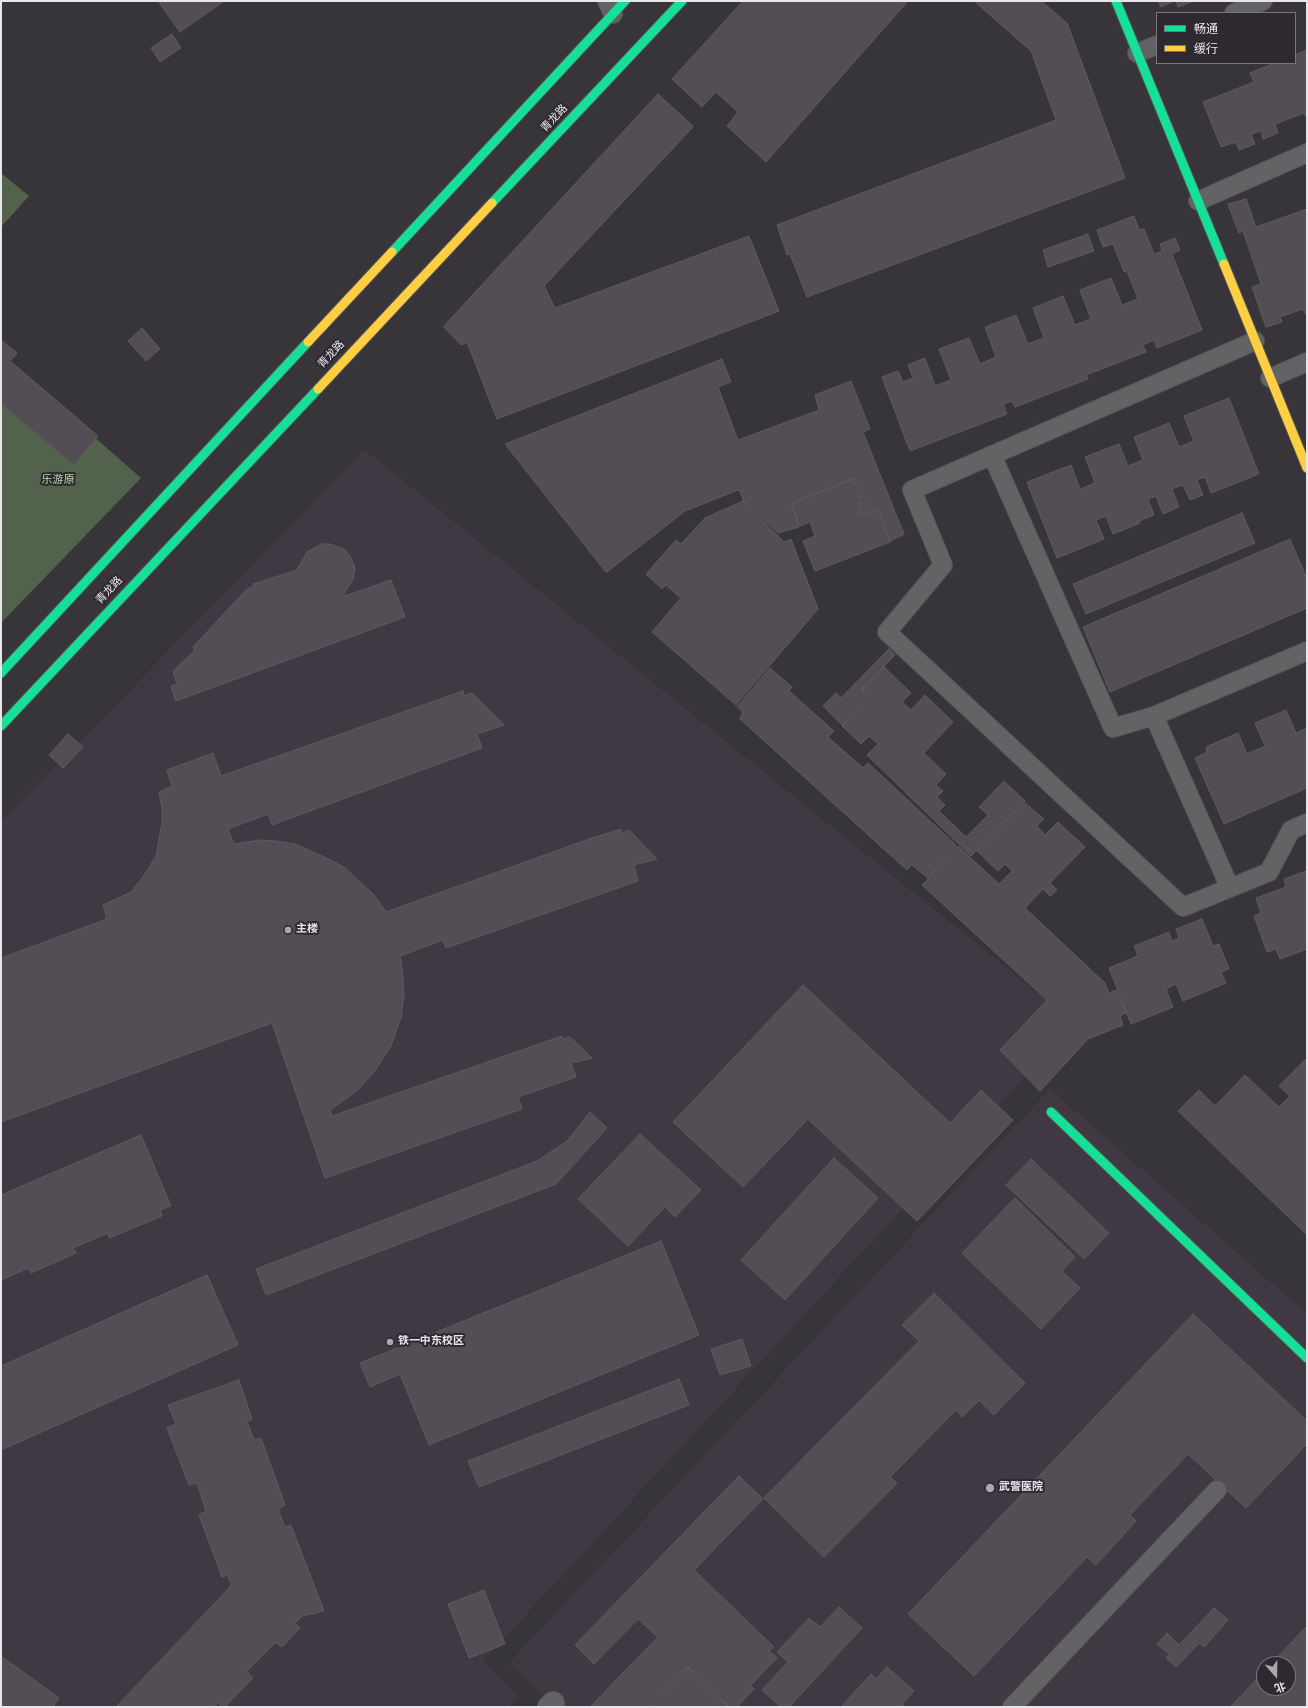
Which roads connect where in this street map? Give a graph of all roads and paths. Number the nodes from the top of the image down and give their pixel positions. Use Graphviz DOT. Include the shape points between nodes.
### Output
graph roads {
  1 [pos="625,1"];
  2 [pos="682,1"];
  3 [pos="1116,1"];
  4 [pos="1263,1"];
  5 [pos="610,7"];
  6 [pos="1236,12"];
  7 [pos="1156,45"];
  8 [pos="1137,53"];
  9 [pos="1307,153"];
  10 [pos="1198,201"];
  11 [pos="1255,341"];
  12 [pos="1307,362"];
  13 [pos="1270,378"];
  14 [pos="992,455"];
  15 [pos="1307,468"];
  16 [pos="1307,651"];
  17 [pos="1,672"];
  18 [pos="1154,716"];
  19 [pos="1,726"];
  20 [pos="1307,823"];
  21 [pos="1230,888"];
  22 [pos="1051,1112"];
  23 [pos="1307,1358"];
  24 [pos="1216,1490"];
  25 [pos="1012,1707"];
  1 -- 5 [label="street"];
  2 -- 19 [label="street, 青龙路"];
  3 -- 8 [label="street"];
  4 -- 6 [label="lane"];
  5 -- 17 [label="street"];
  7 -- 8 [label="lane"];
  8 -- 10 [label="street"];
  9 -- 10 [label="lane"];
  10 -- 11 [label="street"];
  11 -- 13 [label="street"];
  11 -- 14 [label="lane"];
  12 -- 13 [label="lane"];
  13 -- 15 [label="street"];
  14 -- 18 [label="lane" via="1113,728"];
  14 -- 21 [label="lane" via="912,490 943,566 887,632 1183,907"];
  16 -- 18 [label="lane"];
  18 -- 21 [label="lane"];
  20 -- 21 [label="lane" via="1291,830 1269,872"];
  22 -- 23 [label="street"];
  24 -- 25 [label="lane"];
}
